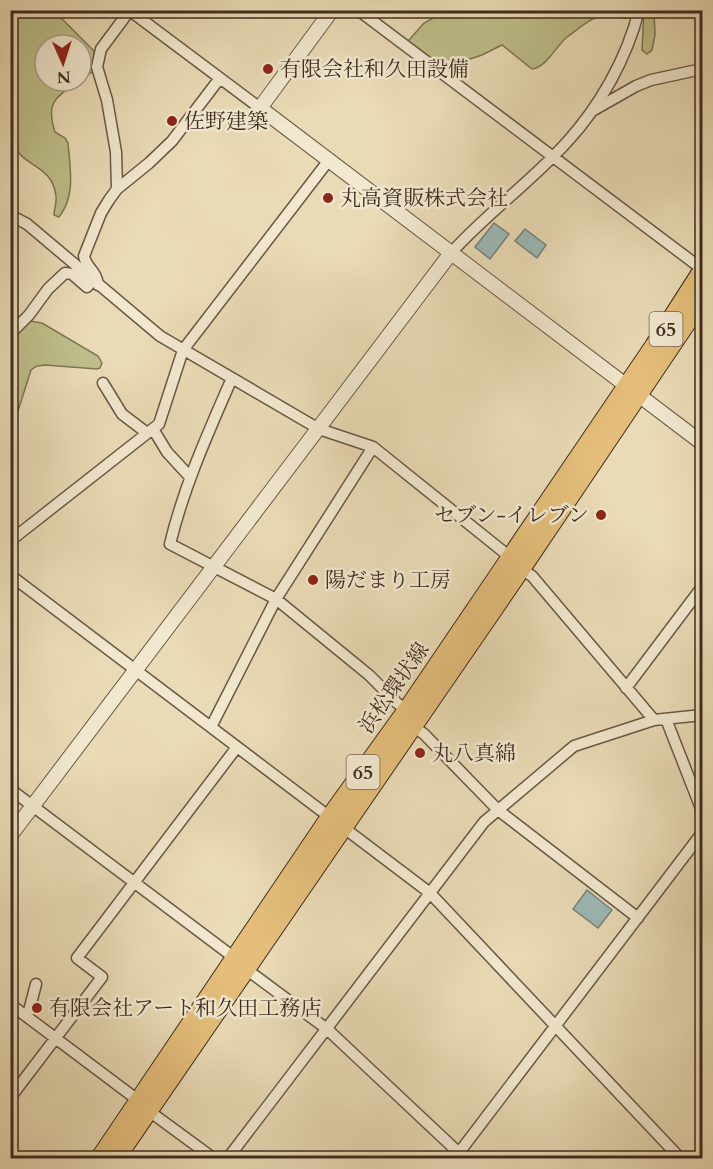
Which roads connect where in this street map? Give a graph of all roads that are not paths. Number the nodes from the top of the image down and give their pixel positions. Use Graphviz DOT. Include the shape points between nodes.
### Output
graph roads {
  1 [pos="332,10"];
  2 [pos="358,10"];
  3 [pos="639,10"];
  4 [pos="130,11"];
  5 [pos="702,69"];
  6 [pos="220,78"];
  7 [pos="260,108"];
  8 [pos="591,112"];
  9 [pos="552,157"];
  10 [pos="329,160"];
  11 [pos="117,189"];
  12 [pos="10,215"];
  13 [pos="452,253"];
  14 [pos="702,270"];
  15 [pos="95,283"];
  16 [pos="702,300"];
  17 [pos="10,334"];
  18 [pos="183,350"];
  19 [pos="232,378"];
  20 [pos="103,382"];
  21 [pos="633,391"];
  22 [pos="319,429"];
  23 [pos="150,431"];
  24 [pos="702,443"];
  25 [pos="373,447"];
  26 [pos="189,477"];
  27 [pos="10,541"];
  28 [pos="516,563"];
  29 [pos="214,567"];
  30 [pos="10,575"];
  31 [pos="702,586"];
  32 [pos="276,599"];
  33 [pos="136,670"];
  34 [pos="626,688"];
  35 [pos="702,715"];
  36 [pos="410,718"];
  37 [pos="666,719"];
  38 [pos="654,720"];
  39 [pos="211,727"];
  40 [pos="237,747"];
  41 [pos="10,789"];
  42 [pos="33,806"];
  43 [pos="498,810"];
  44 [pos="702,811"];
  45 [pos="337,822"];
  46 [pos="702,833"];
  47 [pos="10,836"];
  48 [pos="134,883"];
  49 [pos="430,893"];
  50 [pos="638,918"];
  51 [pos="241,964"];
  52 [pos="36,984"];
  53 [pos="10,1004"];
  54 [pos="26,1016"];
  55 [pos="556,1026"];
  56 [pos="327,1029"];
  57 [pos="55,1038"];
  58 [pos="10,1098"];
  59 [pos="144,1106"];
  60 [pos="457,1156"];
  61 [pos="100,1158"];
  62 [pos="116,1158"];
  63 [pos="213,1158"];
  64 [pos="228,1158"];
  65 [pos="680,1158"];
  1 -- 7 [label="street"];
  2 -- 9 [label="street"];
  3 -- 8 [label="street" via="619,63"];
  4 -- 6 [label="street"];
  4 -- 11 [label="street" via="101,49 97,67 116,152"];
  5 -- 8 [label="street" via="651,80"];
  6 -- 7 [label="street"];
  6 -- 11 [label="street" via="172,141"];
  7 -- 10 [label="street"];
  8 -- 9 [label="street"];
  9 -- 13 [label="street"];
  9 -- 14 [label="street"];
  10 -- 13 [label="street"];
  10 -- 18 [label="street"];
  11 -- 15 [label="street" via="101,213 84,256 95,272"];
  12 -- 15 [label="street" via="27,224"];
  13 -- 21 [label="street"];
  13 -- 22 [label="street"];
  14 -- 21 [label="main road, 浜松環状線 / 65"];
  15 -- 17 [label="street" via="87,286 65,273"];
  15 -- 18 [label="street"];
  16 -- 21 [label="main road, 浜松環状線 / 65"];
  18 -- 19 [label="street"];
  18 -- 23 [label="street" via="159,424"];
  19 -- 22 [label="street"];
  19 -- 26 [label="street"];
  20 -- 23 [label="street" via="122,414"];
  21 -- 24 [label="street"];
  21 -- 28 [label="main road, 浜松環状線 / 65"];
  22 -- 25 [label="street"];
  22 -- 29 [label="street"];
  23 -- 26 [label="street"];
  23 -- 27 [label="street"];
  25 -- 28 [label="street"];
  25 -- 32 [label="street"];
  26 -- 29 [label="street" via="170,544"];
  28 -- 34 [label="street" via="532,576"];
  28 -- 36 [label="main road, 浜松環状線 / 65"];
  29 -- 32 [label="street"];
  29 -- 33 [label="street"];
  30 -- 33 [label="street"];
  31 -- 34 [label="street"];
  32 -- 36 [label="street" via="369,675"];
  32 -- 39 [label="street"];
  33 -- 39 [label="street"];
  33 -- 42 [label="street"];
  34 -- 38 [label="street"];
  35 -- 37 [label="street"];
  36 -- 43 [label="street"];
  36 -- 45 [label="main road, 浜松環状線 / 65"];
  37 -- 38 [label="street"];
  37 -- 44 [label="street"];
  38 -- 43 [label="street" via="574,746"];
  39 -- 40 [label="street"];
  40 -- 45 [label="street"];
  40 -- 48 [label="street"];
  41 -- 42 [label="street"];
  42 -- 47 [label="street"];
  42 -- 48 [label="street"];
  43 -- 49 [label="street" via="484,822"];
  43 -- 50 [label="street"];
  45 -- 49 [label="street"];
  45 -- 51 [label="main road, 浜松環状線 / 65"];
  46 -- 50 [label="street"];
  48 -- 51 [label="street"];
  48 -- 57 [label="street" via="77,958 102,977"];
  49 -- 55 [label="street"];
  49 -- 56 [label="street"];
  50 -- 55 [label="street"];
  51 -- 56 [label="street"];
  51 -- 59 [label="main road, 浜松環状線 / 65"];
  52 -- 54 [label="street"];
  53 -- 54 [label="street"];
  54 -- 57 [label="street"];
  55 -- 60 [label="street"];
  55 -- 65 [label="street"];
  56 -- 60 [label="street"];
  56 -- 64 [label="street"];
  57 -- 58 [label="street"];
  57 -- 59 [label="street"];
  59 -- 61 [label="main road, 浜松環状線 / 65"];
  59 -- 62 [label="main road, 浜松環状線 / 65"];
  59 -- 63 [label="street"];
}
